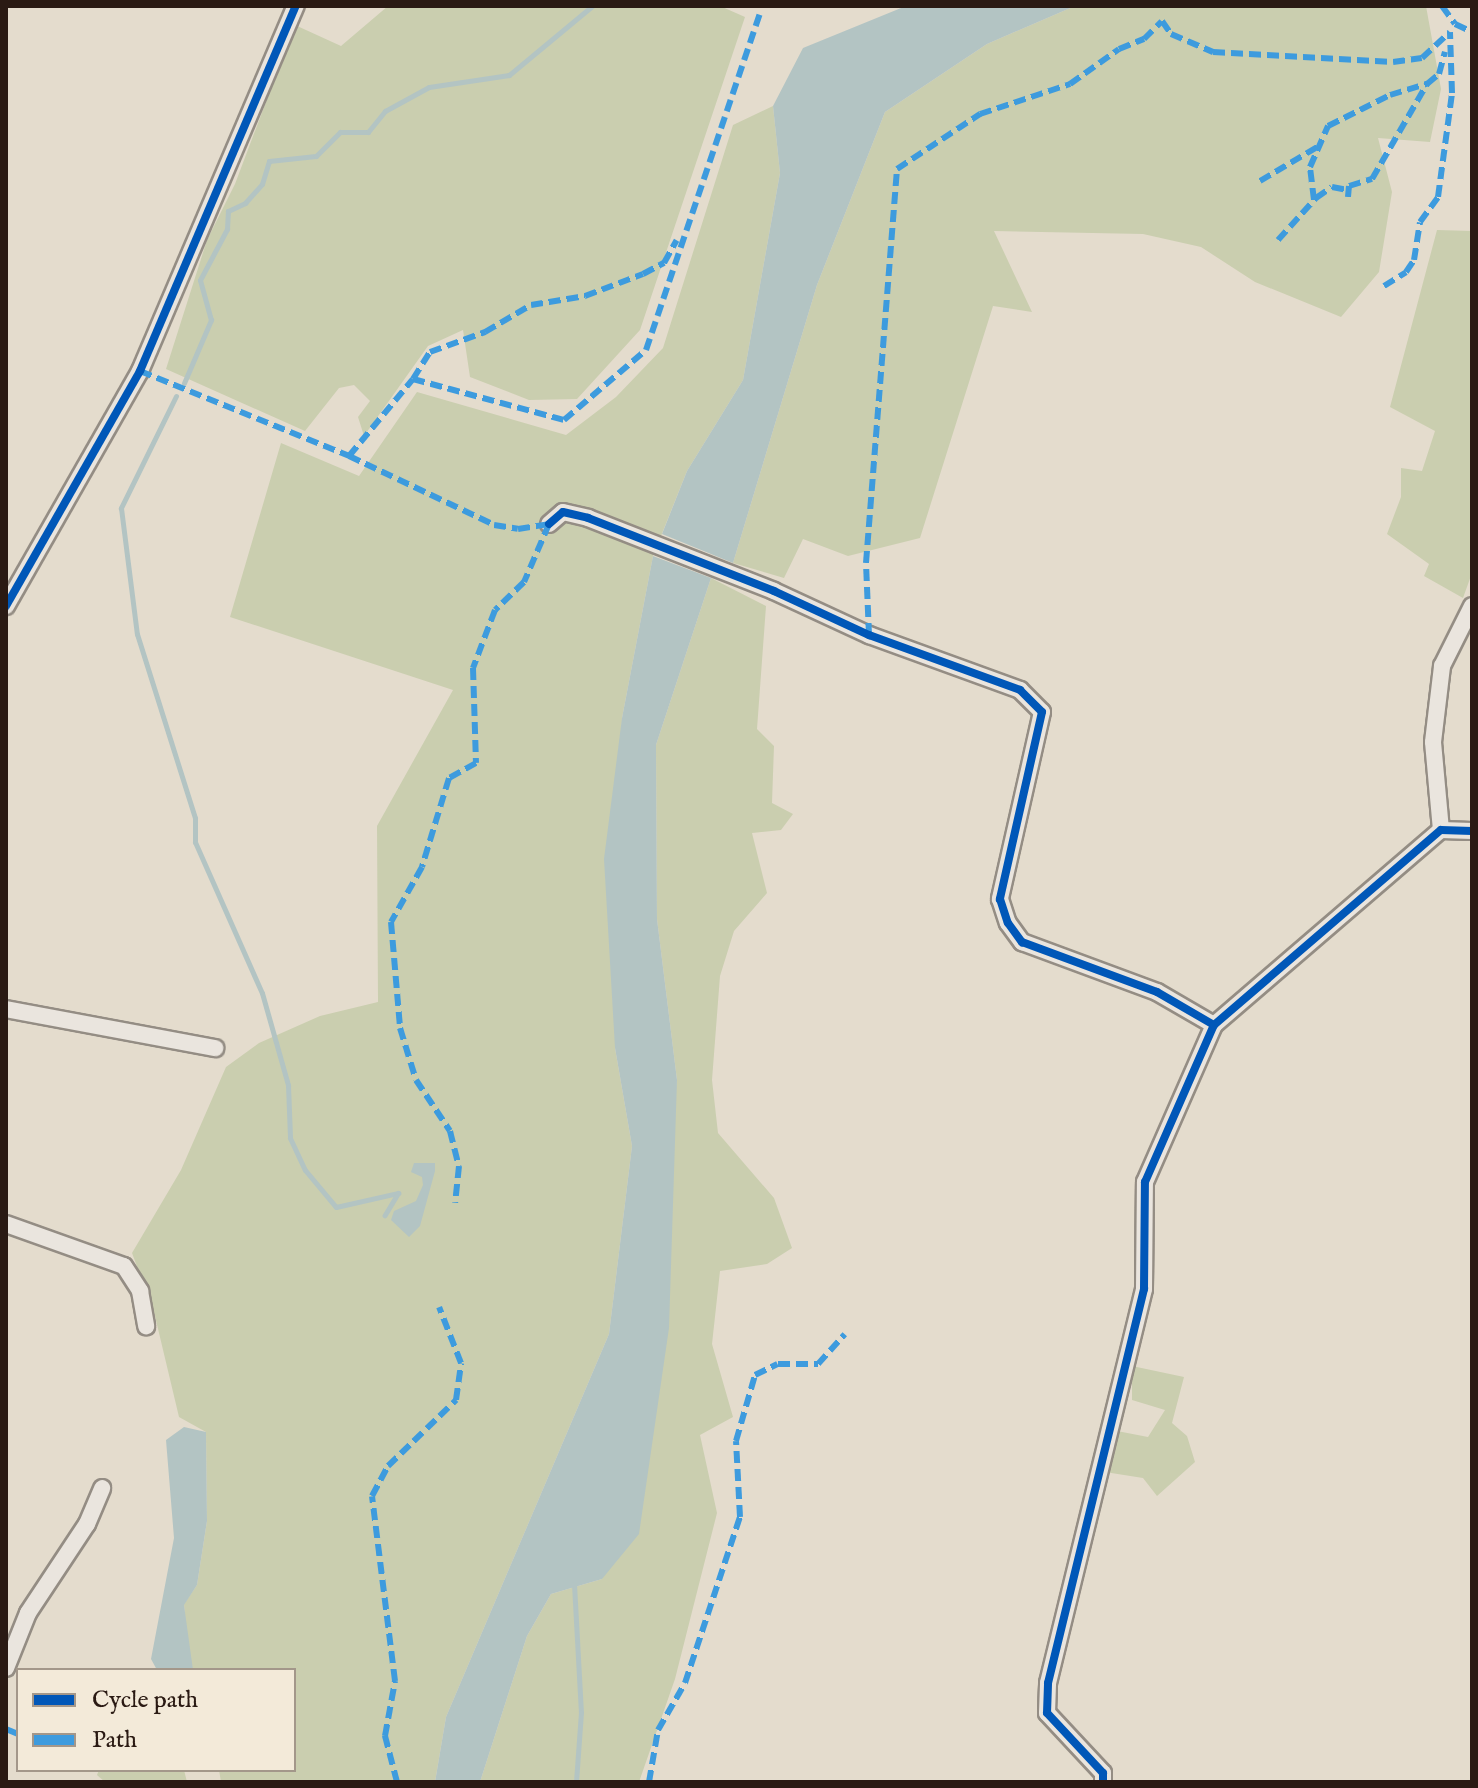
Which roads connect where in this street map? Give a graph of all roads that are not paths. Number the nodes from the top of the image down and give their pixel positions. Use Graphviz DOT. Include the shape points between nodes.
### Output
graph roads {
  1 [pos="296,6"];
  2 [pos="549,524"];
  3 [pos="6,606"];
  4 [pos="1472,606"];
  5 [pos="1441,830"];
  6 [pos="1472,831"];
  7 [pos="6,1009"];
  8 [pos="1214,1025"];
  9 [pos="215,1048"];
  10 [pos="6,1224"];
  11 [pos="146,1326"];
  12 [pos="102,1488"];
  13 [pos="6,1668"];
  14 [pos="1103,1782"];
  1 -- 3 [label="street" via="140,371"];
  2 -- 8 [label="street" via="563,512 588,518 774,591 869,635 1020,690 1042,712 1000,899 1008,923 1022,942 1157,992"];
  4 -- 5 [label="street" via="1442,666 1433,742"];
  5 -- 6 [label="street"];
  5 -- 8 [label="street"];
  7 -- 9 [label="street"];
  8 -- 14 [label="street" via="1145,1182 1144,1289 1048,1683 1047,1713 1103,1773"];
  10 -- 11 [label="street" via="124,1266 140,1291"];
  12 -- 13 [label="street" via="87,1524 28,1613"];
}
